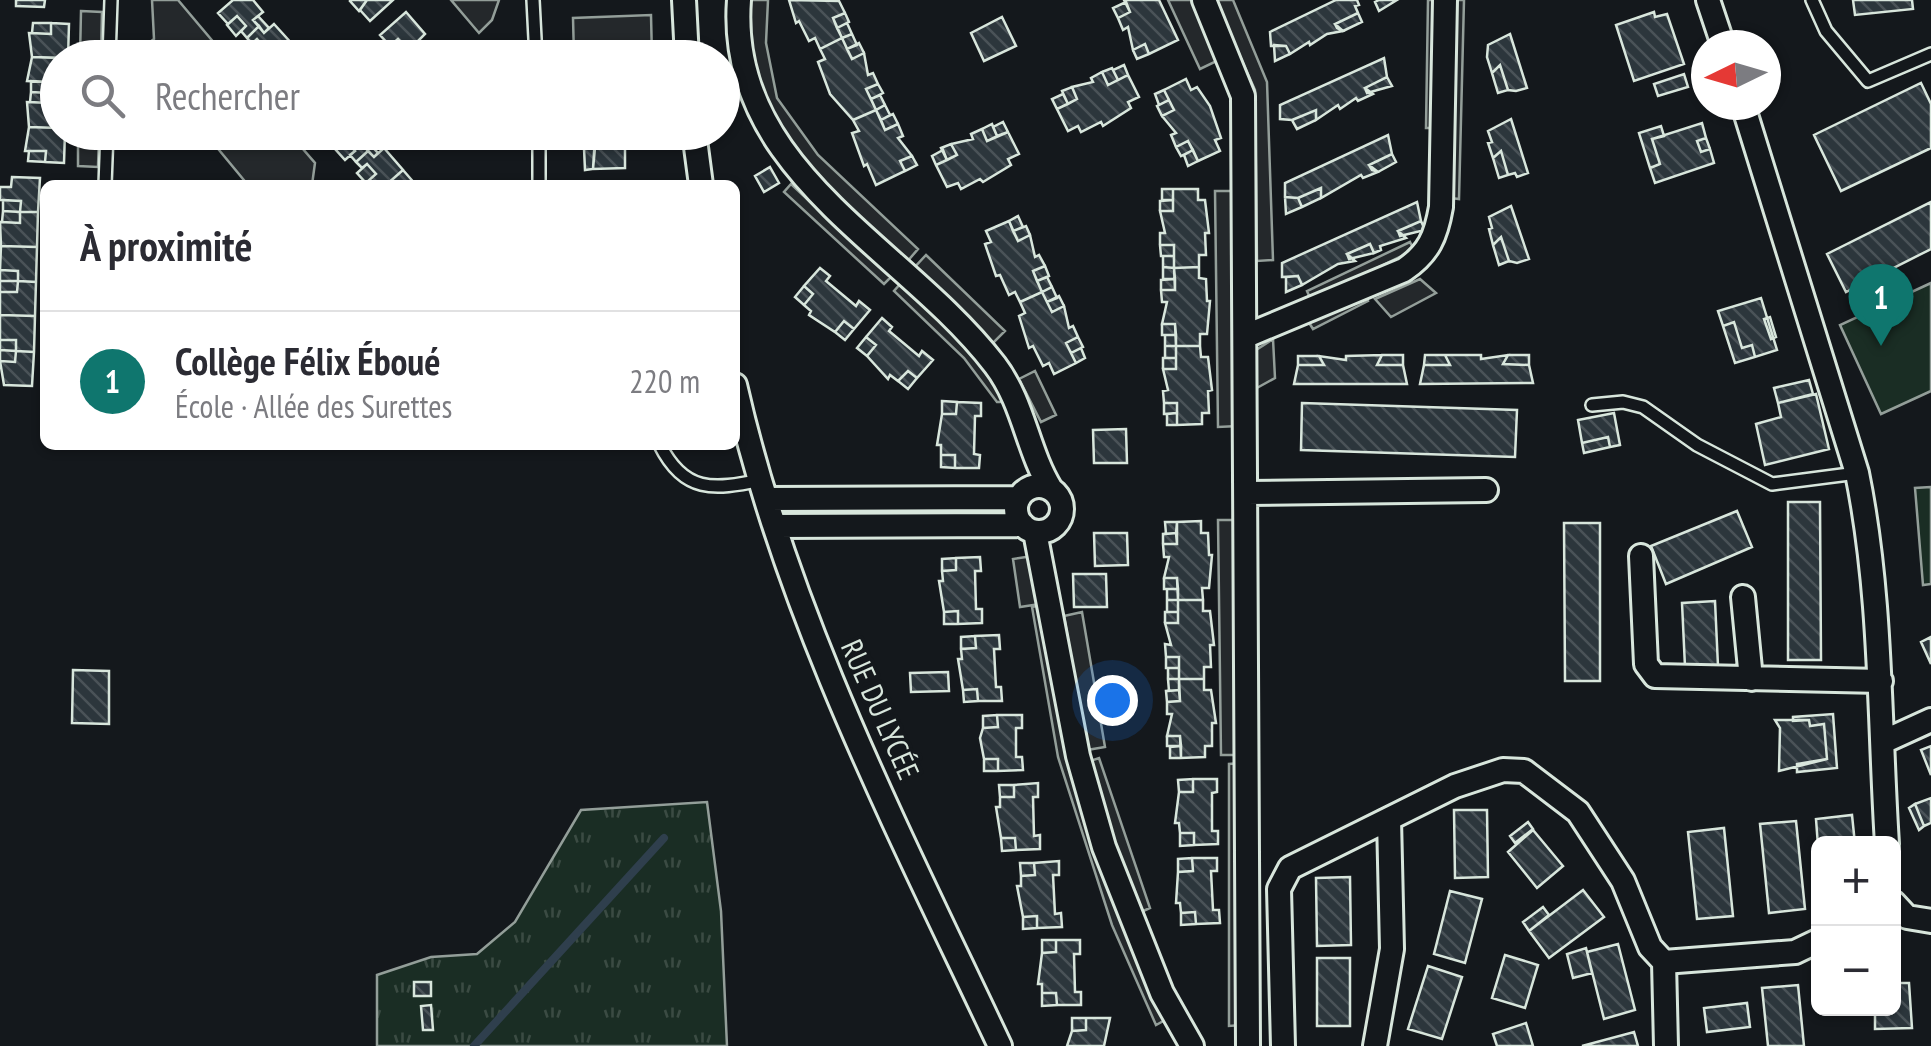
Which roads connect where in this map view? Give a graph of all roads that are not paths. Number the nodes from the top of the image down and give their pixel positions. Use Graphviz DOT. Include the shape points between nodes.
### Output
graph roads {
  1 [pos="111,0"];
  2 [pos="533,0"];
  3 [pos="684,0"];
  4 [pos="739,0"];
  5 [pos="1204,0"];
  6 [pos="1445,0"];
  7 [pos="1708,0"];
  8 [pos="1812,0"];
  9 [pos="1718,30"];
  10 [pos="110,40"];
  11 [pos="535,40"];
  12 [pos="686,40"];
  13 [pos="1931,54"];
  14 [pos="1748,120"];
  15 [pos="106,150"];
  16 [pos="539,150"];
  17 [pos="696,150"];
  18 [pos="105,180"];
  19 [pos="539,180"];
  20 [pos="700,180"];
  21 [pos="1246,336"];
  22 [pos="740,403"];
  23 [pos="1592,405"];
  24 [pos="1034,445"];
  25 [pos="662,450"];
  26 [pos="1858,473"];
  27 [pos="1051,488"];
  28 [pos="764,489"];
  29 [pos="1486,490"];
  30 [pos="1246,493"];
  31 [pos="1022,494"];
  32 [pos="775,526"];
  33 [pos="1037,529"];
  34 [pos="1641,556"];
  35 [pos="1743,597"];
  36 [pos="1751,679"];
  37 [pos="1881,681"];
  38 [pos="1931,720"];
  39 [pos="1885,741"];
  40 [pos="1389,819"];
  41 [pos="1887,836"];
  42 [pos="1901,912"];
  43 [pos="1931,920"];
  44 [pos="1811,944"];
  45 [pos="1664,962"];
  46 [pos="1000,1046"];
  47 [pos="1192,1046"];
  48 [pos="1248,1046"];
  49 [pos="1283,1046"];
  50 [pos="1376,1046"];
  51 [pos="1666,1046"];
  1 -- 10 [label="lane"];
  2 -- 11 [label="lane"];
  3 -- 12 [label="street"];
  4 -- 24 [label="street" via="742,65 765,128 810,184 996,366"];
  5 -- 21 [label="street" via="1243,96"];
  6 -- 21 [label="street" via="1441,206 1424,256"];
  7 -- 9 [label="street"];
  8 -- 13 [label="lane" via="1826,31 1868,80"];
  14 -- 26 [label="street"];
  15 -- 18 [label="lane"];
  16 -- 19 [label="lane"];
  17 -- 20 [label="street"];
  21 -- 30 [label="street"];
  22 -- 28 [label="street, RUE DU LYCÉE"];
  23 -- 26 [label="lane" via="1643,406 1697,445 1772,484"];
  24 -- 27 [label="street"];
  24 -- 31 [label="street"];
  25 -- 28 [label="lane" via="687,480"];
  26 -- 37 [label="street"];
  27 -- 31 [label="street"];
  27 -- 33 [label="street" via="1063,506 1061,519"];
  28 -- 31 [label="street"];
  28 -- 32 [label="street, RUE DU LYCÉE"];
  29 -- 30 [label="street"];
  30 -- 48 [label="street"];
  31 -- 33 [label="street" via="1016,510"];
  32 -- 33 [label="street"];
  32 -- 46 [label="street, RUE DU LYCÉE" via="827,665"];
  33 -- 47 [label="street" via="1078,756 1104,847 1162,993"];
  34 -- 36 [label="street" via="1649,671 1666,678"];
  35 -- 36 [label="street"];
  36 -- 37 [label="street"];
  37 -- 39 [label="street"];
  38 -- 39 [label="street"];
  39 -- 41 [label="street"];
  40 -- 45 [label="street" via="1455,786 1503,770 1524,772 1578,812"];
  40 -- 49 [label="street" via="1302,859 1280,889"];
  40 -- 50 [label="street" via="1392,949"];
  42 -- 43 [label="street"];
  44 -- 45 [label="street" via="1794,952"];
  45 -- 51 [label="street"];
}
